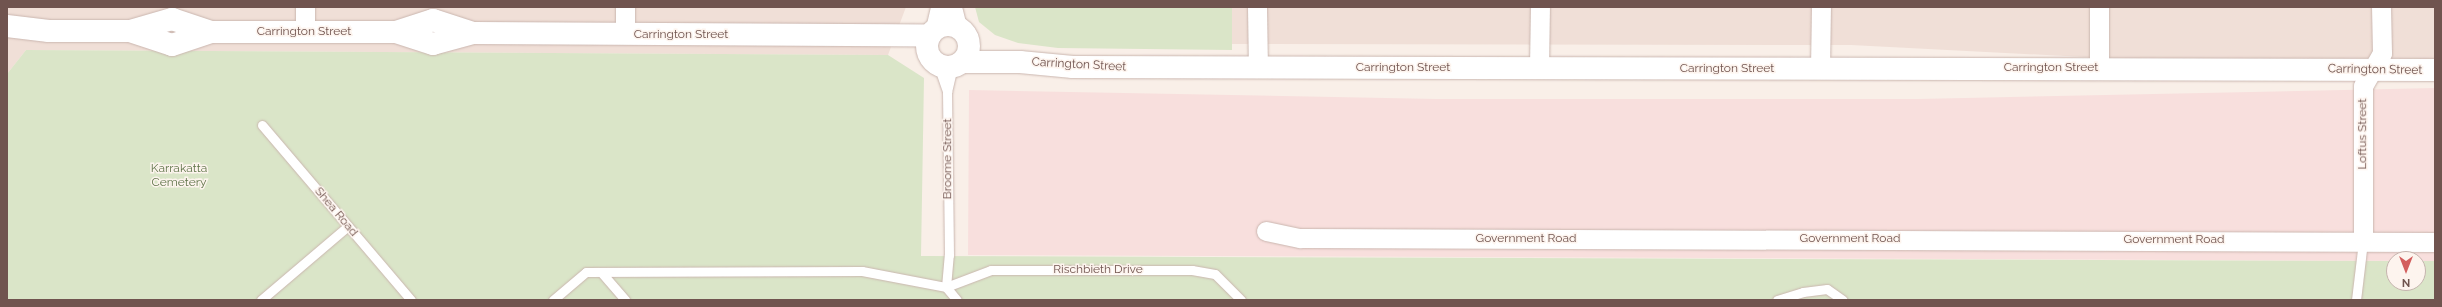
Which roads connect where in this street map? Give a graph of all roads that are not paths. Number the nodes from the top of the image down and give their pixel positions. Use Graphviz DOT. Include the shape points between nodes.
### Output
graph roads {
  1 [pos="305,7"];
  2 [pos="625,7"];
  3 [pos="940,7"];
  4 [pos="1258,7"];
  5 [pos="1540,7"];
  6 [pos="1820,7"];
  7 [pos="2099,7"];
  8 [pos="2382,7"];
  9 [pos="7,26"];
  10 [pos="49,31"];
  11 [pos="305,32"];
  12 [pos="625,34"];
  13 [pos="7,39"];
  14 [pos="947,42"];
  15 [pos="1258,68"];
  16 [pos="1539,68"];
  17 [pos="2099,68"];
  18 [pos="1820,69"];
  19 [pos="2373,69"];
  20 [pos="2435,70"];
  21 [pos="947,92"];
  22 [pos="262,124"];
  23 [pos="348,226"];
  24 [pos="1266,231"];
  25 [pos="2363,241"];
  26 [pos="2435,242"];
  27 [pos="601,272"];
  28 [pos="946,287"];
  29 [pos="260,300"];
  30 [pos="410,300"];
  31 [pos="553,300"];
  32 [pos="625,300"];
  33 [pos="957,300"];
  34 [pos="1241,300"];
  35 [pos="1777,300"];
  36 [pos="1843,300"];
  37 [pos="2356,300"];
  1 -- 11 [label="street"];
  2 -- 12 [label="street"];
  3 -- 14 [label="street, Broome Street"];
  4 -- 15 [label="street"];
  5 -- 16 [label="street"];
  6 -- 18 [label="street"];
  7 -- 17 [label="street"];
  8 -- 19 [label="street, Loftus Street" via="2382,52"];
  9 -- 10 [label="street, Carrington Street"];
  10 -- 11 [label="street, Carrington Street" via="130,31 172,45 211,32"];
  10 -- 13 [label="street, Carrington Street"];
  11 -- 12 [label="street, Carrington Street" via="396,32 433,44 473,33"];
  12 -- 14 [label="street, Carrington Street" via="889,36"];
  14 -- 15 [label="street, Carrington Street" via="1020,62 1073,67"];
  14 -- 21 [label="lane, Broome Street"];
  14 -- 21 [label="lane, Broome Street"];
  15 -- 16 [label="street, Carrington Street"];
  16 -- 18 [label="street, Carrington Street"];
  17 -- 18 [label="street, Carrington Street"];
  17 -- 19 [label="street, Carrington Street"];
  19 -- 20 [label="street, Carrington Street"];
  19 -- 25 [label="street, Loftus Street" via="2364,86"];
  21 -- 28 [label="lane, Broome Street" via="949,255"];
  22 -- 23 [label="lane, Shea Road"];
  23 -- 29 [label="lane"];
  23 -- 30 [label="lane, Shea Road"];
  24 -- 25 [label="street, Government Road" via="1300,238"];
  25 -- 26 [label="street, Government Road"];
  25 -- 37 [label="lane"];
  27 -- 28 [label="lane" via="862,271"];
  27 -- 31 [label="lane" via="586,272"];
  27 -- 32 [label="lane"];
  28 -- 33 [label="lane"];
  28 -- 34 [label="lane, Rischbieth Drive" via="991,270 1192,270 1215,274"];
  35 -- 36 [label="lane" via="1803,292 1827,289"];
}
